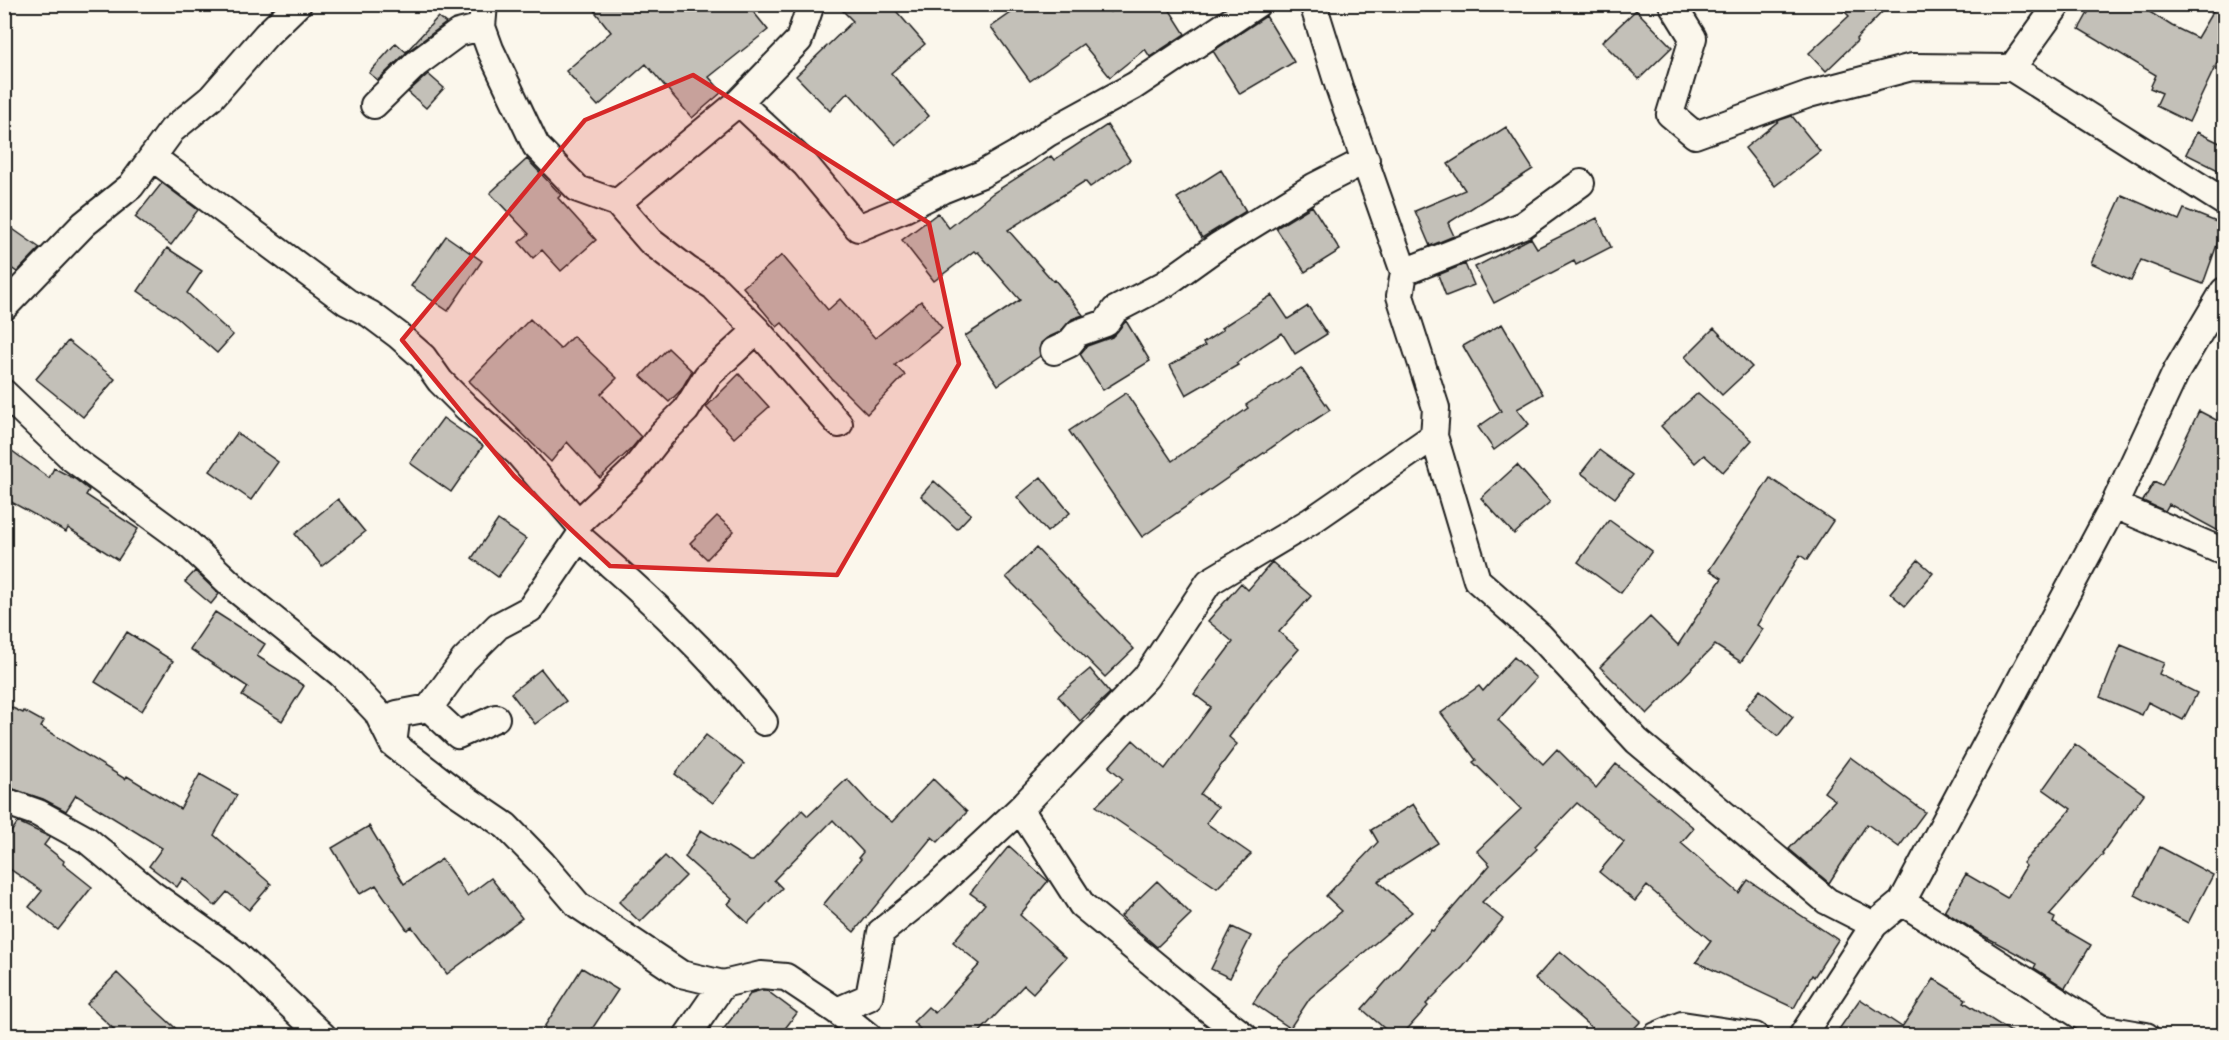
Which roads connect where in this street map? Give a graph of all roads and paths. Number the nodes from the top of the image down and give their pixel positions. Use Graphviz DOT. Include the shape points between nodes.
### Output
graph roads {
  1 [pos="298,4"];
  2 [pos="811,4"];
  3 [pos="1257,4"];
  4 [pos="1313,4"];
  5 [pos="1672,4"];
  6 [pos="2058,4"];
  7 [pos="483,16"];
  8 [pos="2012,68"];
  9 [pos="739,102"];
  10 [pos="374,105"];
  11 [pos="152,157"];
  12 [pos="1366,160"];
  13 [pos="1581,183"];
  14 [pos="2224,202"];
  15 [pos="617,203"];
  16 [pos="1404,272"];
  17 [pos="2224,291"];
  18 [pos="4,308"];
  19 [pos="757,330"];
  20 [pos="1054,351"];
  21 [pos="4,393"];
  22 [pos="839,424"];
  23 [pos="1434,436"];
  24 [pos="2114,506"];
  25 [pos="578,530"];
  26 [pos="2224,552"];
  27 [pos="429,708"];
  28 [pos="496,718"];
  29 [pos="764,722"];
  30 [pos="393,744"];
  31 [pos="4,801"];
  32 [pos="1020,809"];
  33 [pos="1902,902"];
  34 [pos="1874,925"];
  35 [pos="723,984"];
  36 [pos="837,1011"];
  37 [pos="322,1035"];
  38 [pos="687,1035"];
  39 [pos="868,1035"];
  40 [pos="1244,1035"];
  41 [pos="1656,1035"];
  42 [pos="1755,1035"];
  43 [pos="1802,1035"];
  44 [pos="2146,1035"];
  1 -- 11 [label="street" via="211,98 172,130"];
  2 -- 9 [label="street" via="799,40"];
  3 -- 9 [label="street" via="1134,86 982,174 858,228 805,164"];
  4 -- 12 [label="street"];
  5 -- 8 [label="street" via="1693,38 1670,114 1695,135 1809,94 1912,67"];
  6 -- 8 [label="street"];
  7 -- 10 [label="street" via="416,64"];
  7 -- 15 [label="street" via="490,49 536,146 578,189"];
  8 -- 14 [label="street"];
  9 -- 15 [label="street"];
  11 -- 18 [label="street" via="131,186 84,224"];
  11 -- 25 [label="street" via="346,302 398,335 423,357 467,408 518,453"];
  12 -- 16 [label="street"];
  12 -- 20 [label="street" via="1315,186 1166,284 1115,310 1106,323 1078,333 1069,344"];
  13 -- 16 [label="street" via="1523,225"];
  15 -- 19 [label="street" via="650,241 713,286"];
  16 -- 23 [label="street" via="1400,296 1436,408"];
  17 -- 24 [label="street" via="2176,372"];
  19 -- 22 [label="street"];
  19 -- 25 [label="street" via="707,376 687,410"];
  21 -- 30 [label="street" via="73,459 185,541 237,590 341,674 377,712"];
  23 -- 32 [label="street" via="1311,521 1209,582 1146,678"];
  23 -- 34 [label="street" via="1477,580 1540,636 1637,741 1827,901"];
  24 -- 26 [label="street"];
  24 -- 33 [label="street"];
  25 -- 27 [label="street" via="530,609 498,627 464,660"];
  25 -- 29 [label="street" via="693,641"];
  27 -- 28 [label="street" via="458,735"];
  27 -- 30 [label="street" via="397,714"];
  30 -- 35 [label="street" via="506,826 578,905 681,974"];
  31 -- 37 [label="street" via="38,813 87,840 152,894 236,953"];
  32 -- 36 [label="street" via="932,891 881,932 869,997"];
  32 -- 40 [label="street" via="1082,905"];
  33 -- 34 [label="street"];
  33 -- 44 [label="street" via="2100,1028"];
  34 -- 43 [label="street"];
  35 -- 36 [label="street" via="761,975 786,977"];
  35 -- 38 [label="street"];
  36 -- 39 [label="street"];
  41 -- 42 [label="street" via="1682,1025"];
}
